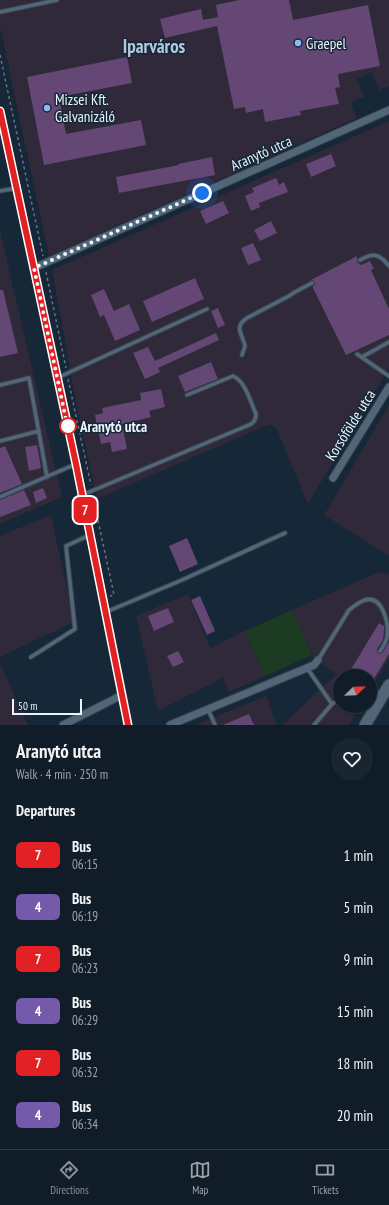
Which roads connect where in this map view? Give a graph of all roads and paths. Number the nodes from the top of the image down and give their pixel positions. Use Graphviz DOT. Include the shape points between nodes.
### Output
graph roads {
  1 [pos="57,0"];
  2 [pos="0,12"];
  3 [pos="389,110"];
  4 [pos="0,111"];
  5 [pos="17,188"];
  6 [pos="0,191"];
  7 [pos="360,260"];
  8 [pos="389,266"];
  9 [pos="34,268"];
  10 [pos="312,283"];
  11 [pos="207,309"];
  12 [pos="389,342"];
  13 [pos="357,354"];
  14 [pos="242,355"];
  15 [pos="362,358"];
  16 [pos="389,376"];
  17 [pos="57,378"];
  18 [pos="0,385"];
  19 [pos="389,387"];
  20 [pos="187,395"];
  21 [pos="39,431"];
  22 [pos="0,441"];
  23 [pos="76,464"];
  24 [pos="47,476"];
  25 [pos="333,478"];
  26 [pos="82,495"];
  27 [pos="0,498"];
  28 [pos="285,533"];
  29 [pos="90,535"];
  30 [pos="106,612"];
  31 [pos="380,651"];
  32 [pos="31,657"];
  33 [pos="318,660"];
  34 [pos="307,668"];
  35 [pos="389,685"];
  36 [pos="122,695"];
  37 [pos="332,704"];
  38 [pos="208,709"];
  39 [pos="63,725"];
  40 [pos="128,725"];
  41 [pos="170,725"];
  42 [pos="215,725"];
  43 [pos="314,725"];
  44 [pos="364,725"];
  1 -- 2 [label="lane"];
  3 -- 9 [label="street, Aranytó utca"];
  4 -- 5 [label="street"];
  5 -- 6 [label="lane"];
  5 -- 9 [label="street"];
  7 -- 8 [label="lane" via="373,255 382,258"];
  9 -- 17 [label="street"];
  10 -- 14 [label="lane" via="242,322 240,330 245,346"];
  11 -- 17 [label="lane"];
  12 -- 15 [label="lane"];
  13 -- 15 [label="lane"];
  15 -- 16 [label="lane"];
  17 -- 23 [label="street"];
  18 -- 21 [label="lane" via="29,378"];
  19 -- 25 [label="street, Korsófölde utca"];
  20 -- 26 [label="lane" via="233,376 242,383 256,419 249,425"];
  21 -- 22 [label="lane"];
  21 -- 24 [label="lane"];
  23 -- 24 [label="lane"];
  23 -- 26 [label="street"];
  24 -- 27 [label="lane"];
  26 -- 29 [label="street"];
  28 -- 30 [label="lane"];
  29 -- 30 [label="street"];
  29 -- 32 [label="lane" via="66,546 75,629"];
  30 -- 36 [label="street"];
  31 -- 33 [label="lane" via="387,637 387,618 377,602 365,600 349,610"];
  33 -- 34 [label="street"];
  34 -- 37 [label="lane"];
  34 -- 38 [label="street"];
  35 -- 44 [label="main road"];
  36 -- 39 [label="street"];
  36 -- 40 [label="street"];
  37 -- 43 [label="lane"];
  38 -- 41 [label="street"];
  38 -- 42 [label="lane"];
}
